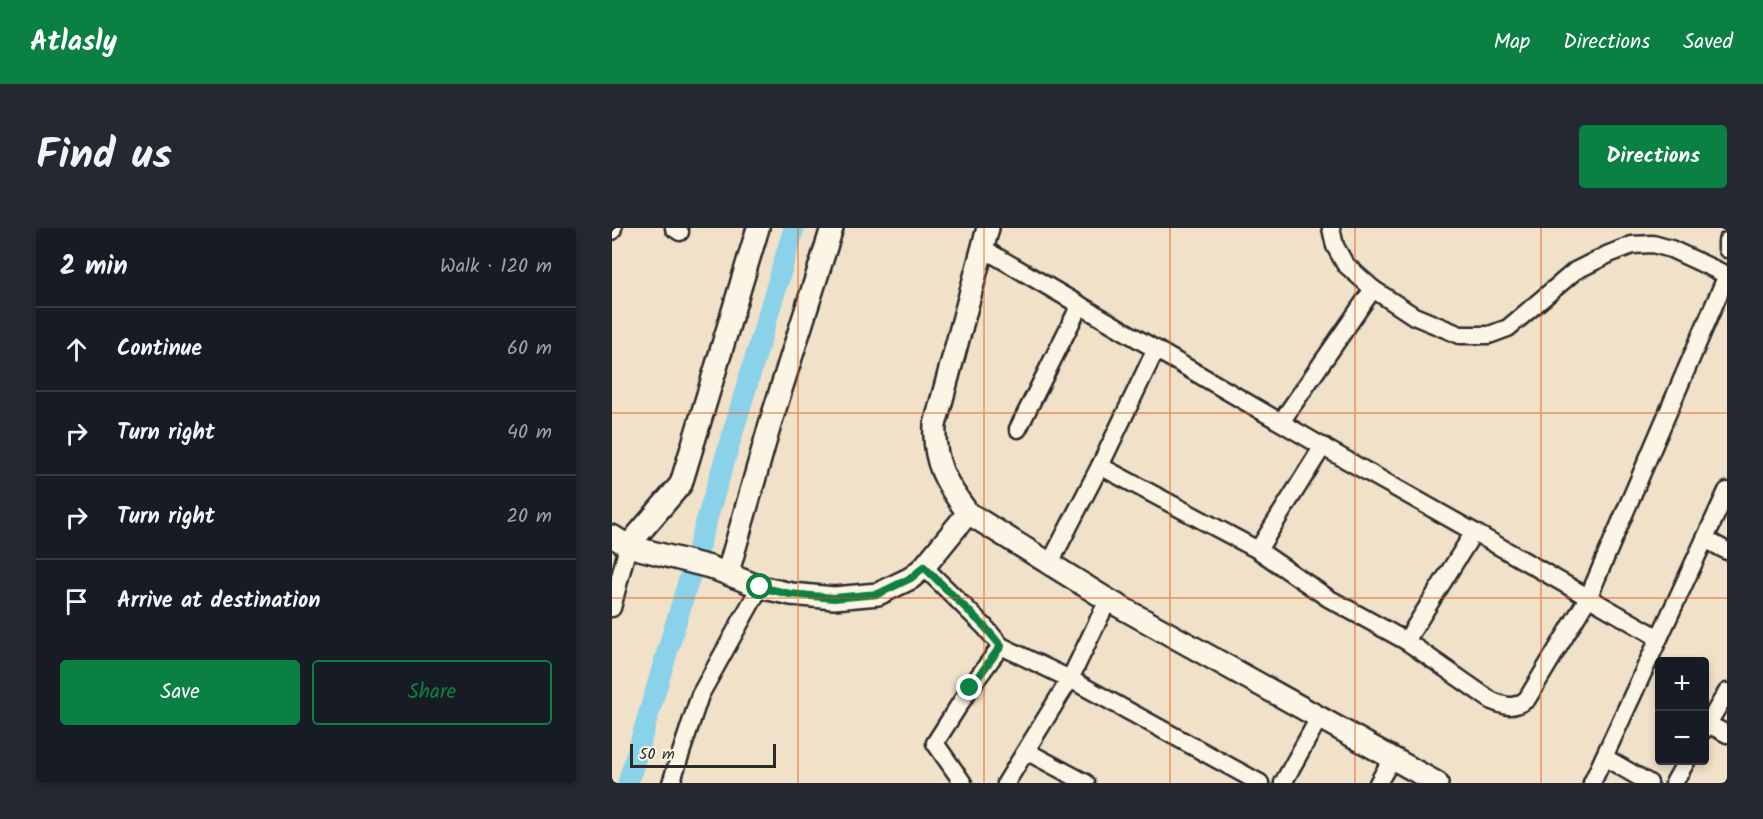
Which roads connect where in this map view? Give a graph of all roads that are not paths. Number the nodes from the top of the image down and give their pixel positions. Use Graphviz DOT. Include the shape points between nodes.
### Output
graph roads {
  1 [pos="758,228"];
  2 [pos="832,228"];
  3 [pos="1335,230"];
  4 [pos="985,238"];
  5 [pos="1727,241"];
  6 [pos="1727,249"];
  7 [pos="1727,275"];
  8 [pos="1373,289"];
  9 [pos="1080,305"];
  10 [pos="1156,349"];
  11 [pos="1281,422"];
  12 [pos="1018,429"];
  13 [pos="1323,446"];
  14 [pos="1100,466"];
  15 [pos="1727,491"];
  16 [pos="968,513"];
  17 [pos="1474,532"];
  18 [pos="1705,539"];
  19 [pos="620,541"];
  20 [pos="1258,550"];
  21 [pos="1727,551"];
  22 [pos="1050,565"];
  23 [pos="924,567"];
  24 [pos="719,569"];
  25 [pos="760,587"];
  26 [pos="1588,598"];
  27 [pos="1108,600"];
  28 [pos="612,608"];
  29 [pos="1659,638"];
  30 [pos="1406,641"];
  31 [pos="1001,646"];
  32 [pos="1070,679"];
  33 [pos="1727,692"];
  34 [pos="1319,718"];
  35 [pos="1709,722"];
  36 [pos="1709,728"];
  37 [pos="1727,734"];
  38 [pos="1026,750"];
  39 [pos="1604,757"];
  40 [pos="1392,759"];
  41 [pos="1684,765"];
  42 [pos="671,783"];
  43 [pos="963,783"];
  44 [pos="1006,783"];
  45 [pos="1086,783"];
  46 [pos="1260,783"];
  47 [pos="1283,783"];
  48 [pos="1378,783"];
  49 [pos="1437,783"];
  50 [pos="1592,783"];
  51 [pos="1649,783"];
  52 [pos="1674,783"];
  1 -- 19 [label="street" via="681,484"];
  2 -- 24 [label="street"];
  3 -- 8 [label="street" via="1335,246 1345,264"];
  4 -- 9 [label="street"];
  4 -- 16 [label="street" via="934,425 934,446 941,471"];
  5 -- 6 [label="street"];
  7 -- 8 [label="street" via="1671,249 1653,244 1632,245 1575,271 1508,328 1489,335 1460,335 1414,316"];
  7 -- 26 [label="street"];
  8 -- 11 [label="street"];
  9 -- 10 [label="street"];
  9 -- 12 [label="street"];
  10 -- 11 [label="street"];
  10 -- 14 [label="street"];
  11 -- 13 [label="street"];
  13 -- 17 [label="street"];
  13 -- 20 [label="street"];
  14 -- 20 [label="street"];
  14 -- 22 [label="street"];
  15 -- 18 [label="street"];
  16 -- 22 [label="street"];
  16 -- 23 [label="street"];
  17 -- 26 [label="street"];
  17 -- 30 [label="street"];
  18 -- 21 [label="street"];
  18 -- 29 [label="street"];
  19 -- 24 [label="street"];
  19 -- 28 [label="street"];
  20 -- 30 [label="street" via="1328,598"];
  22 -- 27 [label="street"];
  23 -- 25 [label="street" via="878,594 834,598"];
  23 -- 31 [label="street"];
  24 -- 25 [label="street"];
  25 -- 42 [label="street" via="700,695"];
  26 -- 29 [label="street"];
  26 -- 30 [label="street" via="1527,699 1518,706 1504,706 1492,700"];
  27 -- 32 [label="street"];
  27 -- 34 [label="street"];
  29 -- 39 [label="street"];
  31 -- 32 [label="street"];
  31 -- 43 [label="street" via="935,743"];
  32 -- 38 [label="street"];
  32 -- 46 [label="street"];
  33 -- 35 [label="street"];
  34 -- 40 [label="street"];
  34 -- 47 [label="street"];
  36 -- 37 [label="street"];
  38 -- 44 [label="street"];
  38 -- 45 [label="street"];
  39 -- 50 [label="street"];
  39 -- 51 [label="street"];
  40 -- 48 [label="street"];
  40 -- 49 [label="street"];
  41 -- 52 [label="street"];
}
